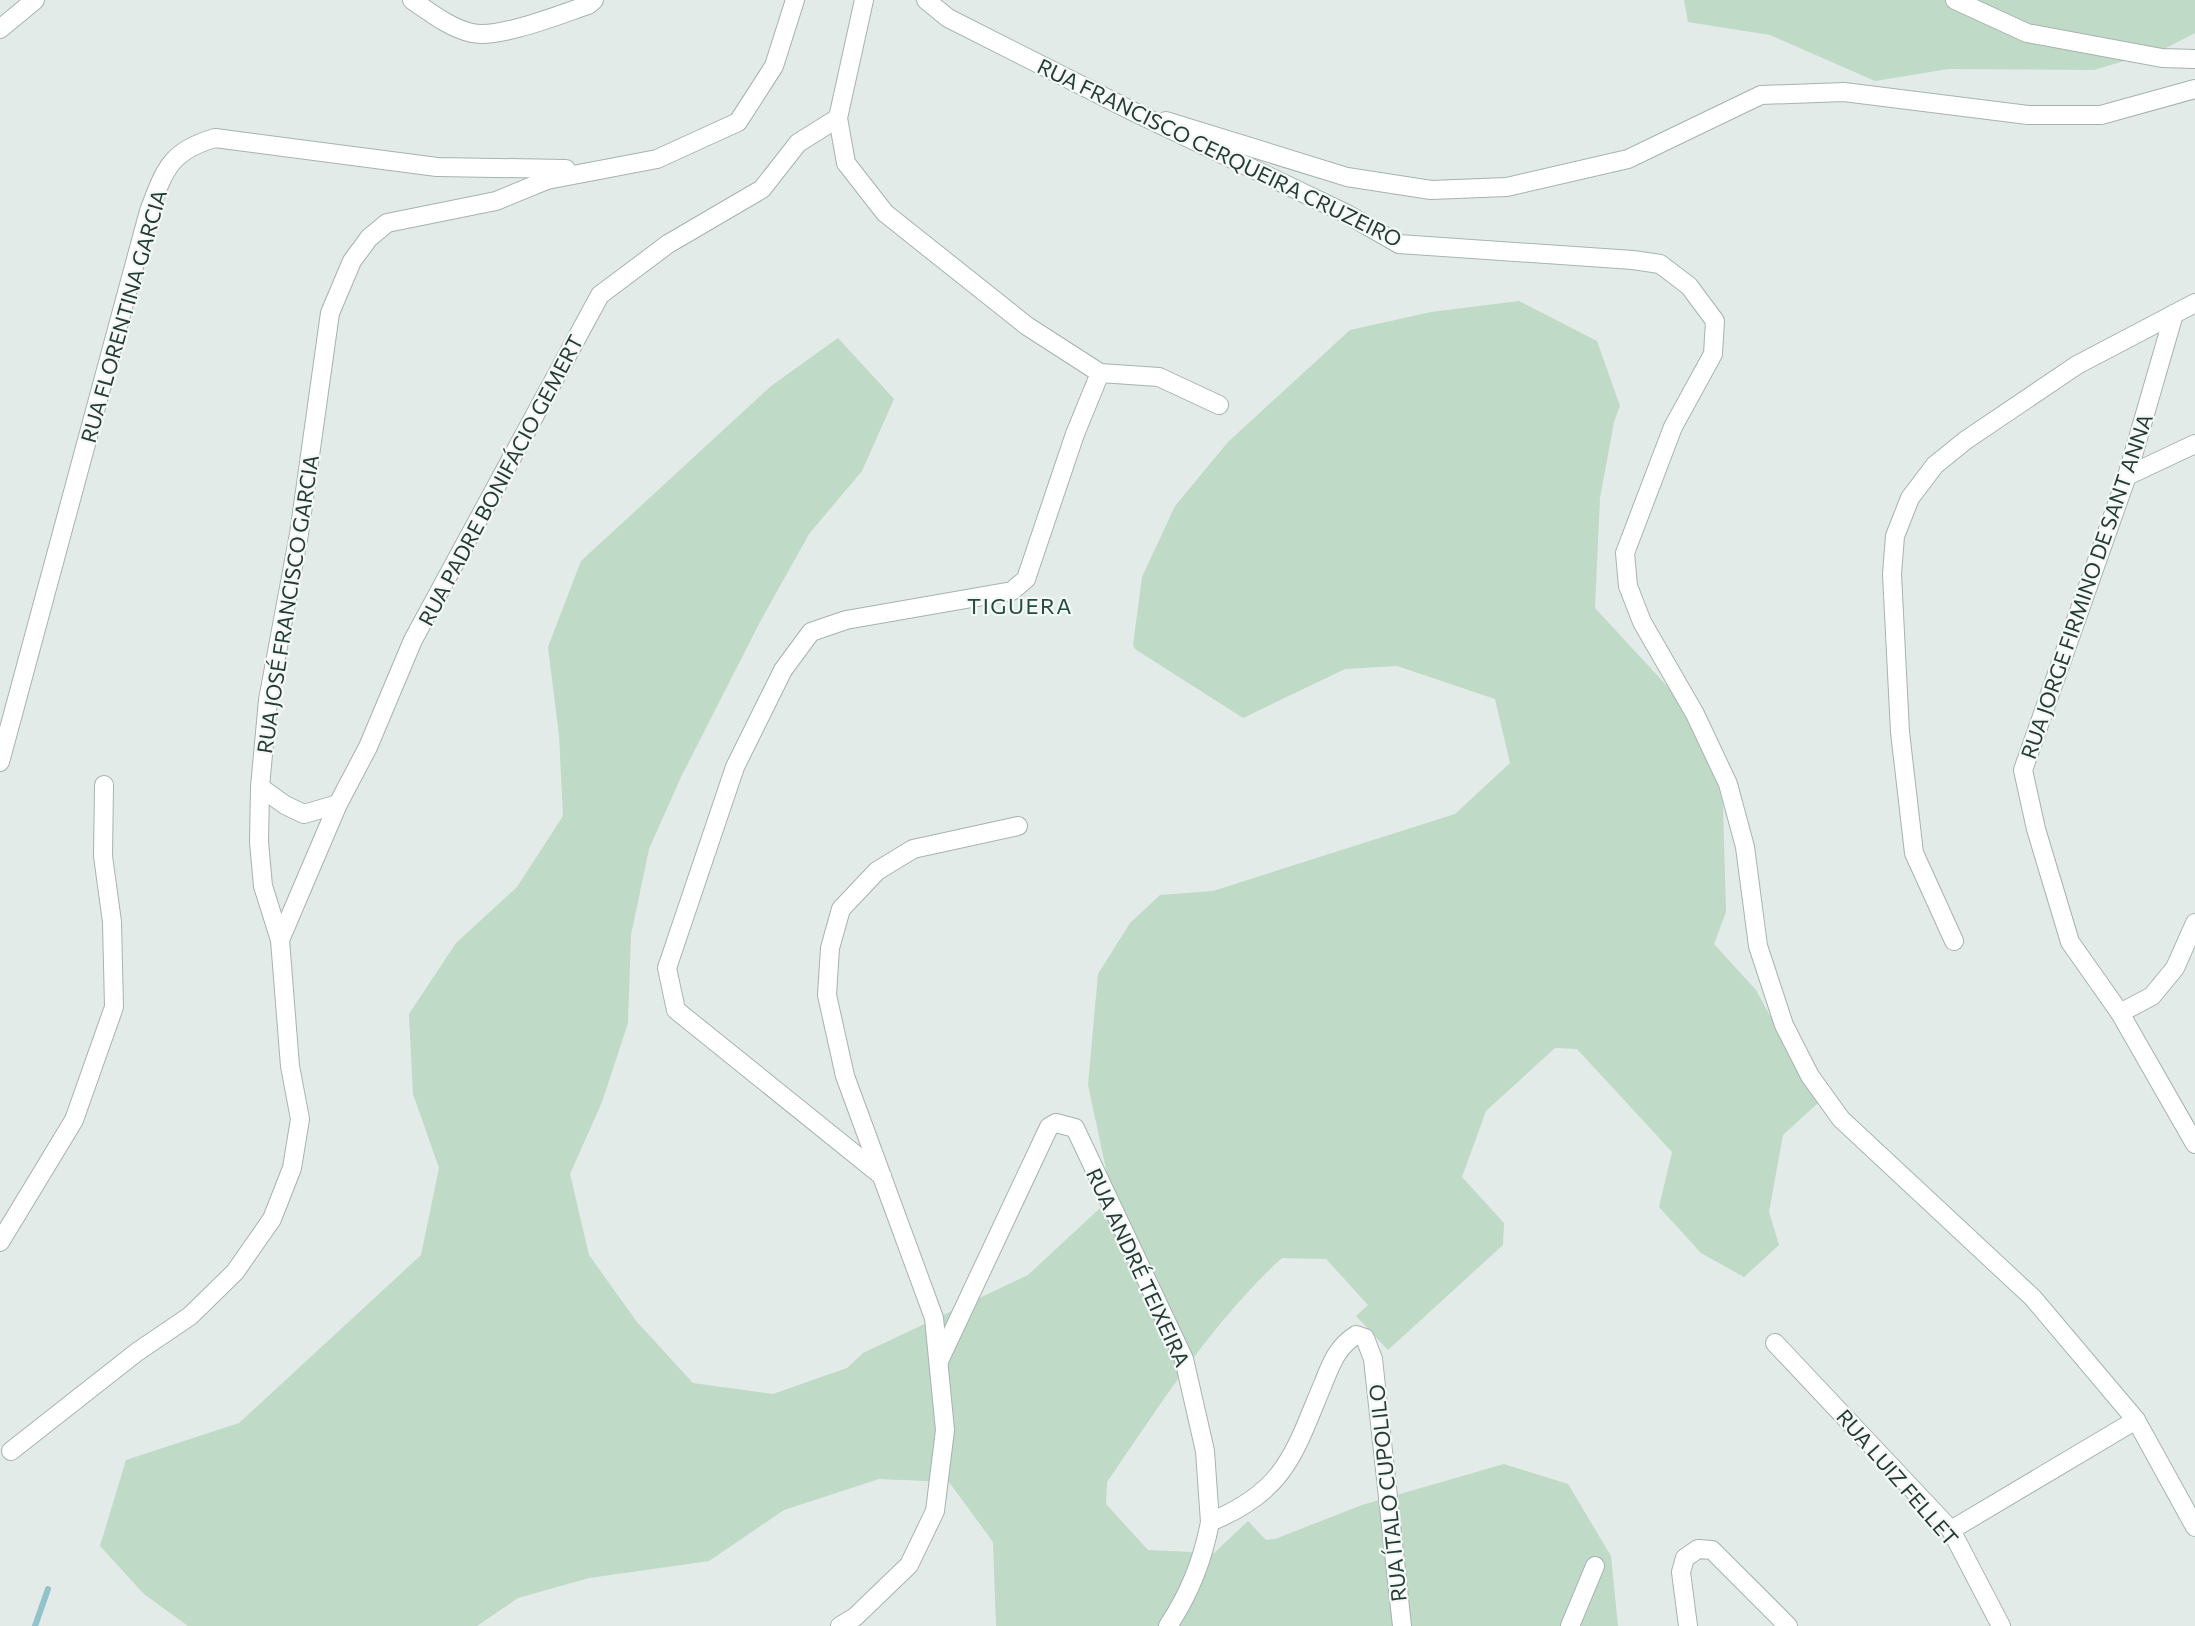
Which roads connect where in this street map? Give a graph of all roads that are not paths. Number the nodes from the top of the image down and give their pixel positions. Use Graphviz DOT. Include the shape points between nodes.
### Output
graph roads {
  1 [pos="35,0"];
  2 [pos="412,0"];
  3 [pos="594,0"];
  4 [pos="795,0"];
  5 [pos="864,0"];
  6 [pos="926,0"];
  7 [pos="1955,0"];
  8 [pos="0,28"];
  9 [pos="2195,59"];
  10 [pos="2195,90"];
  11 [pos="1130,110"];
  12 [pos="838,118"];
  13 [pos="606,170"];
  14 [pos="2195,303"];
  15 [pos="2174,314"];
  16 [pos="1100,373"];
  17 [pos="1219,405"];
  18 [pos="2195,444"];
  19 [pos="2127,476"];
  20 [pos="0,762"];
  21 [pos="105,785"];
  22 [pos="260,787"];
  23 [pos="338,804"];
  24 [pos="1018,826"];
  25 [pos="2195,923"];
  26 [pos="280,940"];
  27 [pos="1954,941"];
  28 [pos="2120,1013"];
  29 [pos="2195,1144"];
  30 [pos="882,1176"];
  31 [pos="0,1242"];
  32 [pos="1775,1342"];
  33 [pos="939,1361"];
  34 [pos="2136,1420"];
  35 [pos="11,1451"];
  36 [pos="1210,1522"];
  37 [pos="2195,1527"];
  38 [pos="1951,1530"];
  39 [pos="1595,1566"];
  40 [pos="840,1626"];
  41 [pos="1167,1626"];
  42 [pos="1402,1626"];
  43 [pos="1570,1626"];
  44 [pos="1688,1626"];
  45 [pos="1788,1626"];
  46 [pos="2001,1626"];
  1 -- 8 [label="street"];
  2 -- 3 [label="street" via="442,21 474,34 505,31"];
  4 -- 13 [label="street, RUA JOSÉ FRANCISCO GARCIA" via="774,66 738,122 657,159"];
  5 -- 12 [label="street"];
  6 -- 11 [label="street, RUA FRANCISCO CERQUEIRA CRUZEIRO" via="948,18"];
  7 -- 9 [label="street" via="2027,33 2162,58"];
  10 -- 11 [label="street" via="2102,115 2028,115 1844,92 1761,95 1628,159 1507,187 1431,190 1347,177"];
  11 -- 34 [label="street, RUA FRANCISCO CERQUEIRA CRUZEIRO" via="1345,213 1399,244 1633,260 1660,264 1689,286 1714,321 1713,354 1673,427 1625,553 1628,586 1642,622 1695,714 1728,784 1745,847 1758,946 1784,1025 1810,1076 1841,1119 2033,1298"];
  12 -- 16 [label="street" via="846,163 885,213 1027,326"];
  12 -- 23 [label="street, RUA PADRE BONIFÁCIO GEMERT" via="798,143 762,189 668,244 600,295 413,640 368,747"];
  13 -- 20 [label="street, RUA FLORENTINA GARCIA" via="436,167 215,138 192,144 172,160 149,211"];
  13 -- 22 [label="street, RUA JOSÉ FRANCISCO GARCIA" via="547,180 496,201 387,223 369,238 352,261 330,313 299,534 268,700"];
  14 -- 15 [label="street"];
  15 -- 19 [label="street, RUA JORGE FIRMINO DE SANT ANNA"];
  15 -- 27 [label="street" via="2077,365 1966,440 1935,465 1910,498 1895,536 1892,574 1900,732 1914,853"];
  16 -- 17 [label="street" via="1159,377"];
  16 -- 30 [label="street" via="1026,579 1012,591 846,620 811,632 783,670 735,767 667,968 676,1010"];
  18 -- 19 [label="street"];
  19 -- 28 [label="street, RUA JORGE FIRMINO DE SANT ANNA" via="2023,770 2036,829 2070,942"];
  21 -- 31 [label="street" via="103,856 111,922 114,1007 74,1120"];
  22 -- 23 [label="street" via="304,814"];
  22 -- 26 [label="street, RUA JOSÉ FRANCISCO GARCIA" via="263,886"];
  23 -- 26 [label="street, RUA PADRE BONIFÁCIO GEMERT"];
  24 -- 30 [label="street" via="913,849 877,871 841,909 830,948 827,995 845,1076"];
  25 -- 28 [label="street" via="2175,968 2152,996"];
  26 -- 35 [label="street, RUA JOSÉ FRANCISCO GARCIA" via="290,1066 300,1119 292,1168 272,1219 235,1272 190,1316 137,1352"];
  28 -- 29 [label="street, RUA JORGE FIRMINO DE SANT ANNA"];
  30 -- 33 [label="street" via="934,1318"];
  32 -- 38 [label="street, RUA LUIZ FELLET"];
  33 -- 36 [label="street, RUA ANDRÉ TEIXEIRA" via="1049,1127 1056,1123 1075,1128 1184,1359 1205,1451"];
  33 -- 40 [label="street" via="945,1430 935,1510 909,1565 855,1617"];
  34 -- 37 [label="street, RUA FRANCISCO CERQUEIRA CRUZEIRO"];
  34 -- 38 [label="street"];
  36 -- 41 [label="street" via="1204,1557"];
  36 -- 42 [label="street, RUA ÍTALO CUPOLILO" via="1252,1502 1281,1474 1303,1436 1340,1347 1360,1335 1373,1359"];
  38 -- 46 [label="street, RUA LUIZ FELLET"];
  39 -- 43 [label="street"];
  44 -- 45 [label="street" via="1681,1572 1685,1558 1698,1549 1712,1550"];
}
